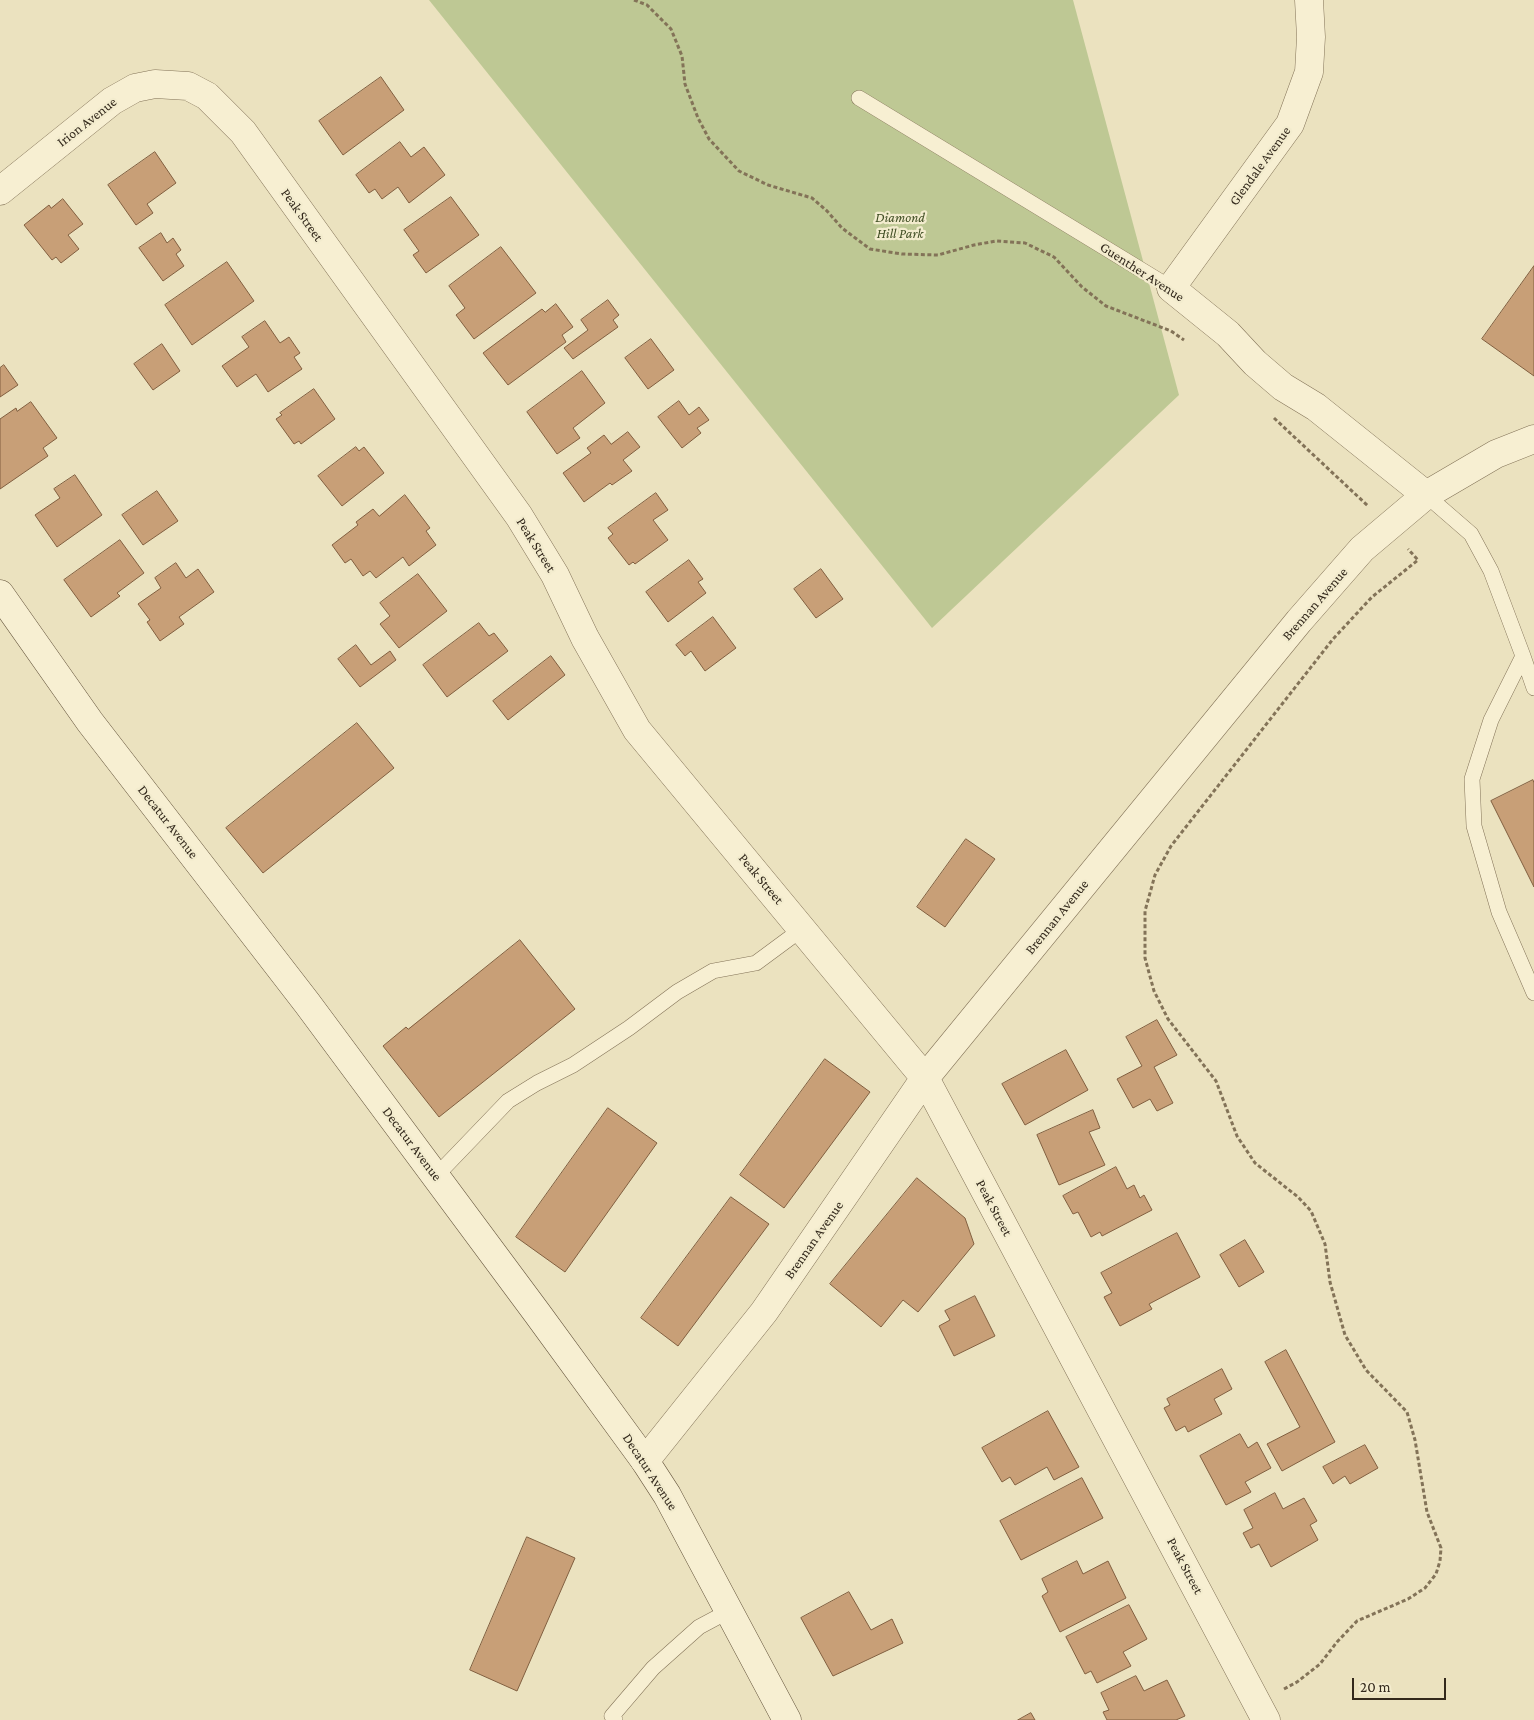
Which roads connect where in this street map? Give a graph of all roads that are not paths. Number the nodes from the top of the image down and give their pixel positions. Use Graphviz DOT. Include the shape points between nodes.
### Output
graph roads {
  1 [pos="1309,0"];
  2 [pos="188,86"];
  3 [pos="859,98"];
  4 [pos="0,192"];
  5 [pos="1171,288"];
  6 [pos="1534,439"];
  7 [pos="1426,495"];
  8 [pos="0,594"];
  9 [pos="1524,656"];
  10 [pos="1534,688"];
  11 [pos="802,930"];
  12 [pos="1534,993"];
  13 [pos="925,1078"];
  14 [pos="436,1176"];
  15 [pos="645,1461"];
  16 [pos="729,1611"];
  17 [pos="615,1720"];
  18 [pos="787,1720"];
  19 [pos="1266,1720"];
  1 -- 5 [label="street, Glendale Avenue" via="1309,72 1290,124"];
  2 -- 4 [label="street, Irion Avenue" via="155,84 135,88 112,101"];
  2 -- 11 [label="street, Peak Street" via="207,96 243,132 519,516 555,574 585,638 638,730"];
  3 -- 5 [label="lane, Guenther Avenue"];
  5 -- 7 [label="street, Guenther Avenue" via="1228,334 1255,363 1284,387 1316,407"];
  6 -- 7 [label="street, Brennan Avenue" via="1496,454"];
  7 -- 9 [label="lane" via="1471,534 1491,572"];
  7 -- 13 [label="street, Brennan Avenue" via="1362,549 1299,621"];
  8 -- 14 [label="street, Decatur Avenue" via="90,722"];
  9 -- 10 [label="lane"];
  9 -- 12 [label="lane" via="1491,720 1472,779 1474,826 1498,912"];
  11 -- 13 [label="street, Peak Street"];
  11 -- 14 [label="lane" via="756,963 713,971 573,1065 508,1101"];
  13 -- 15 [label="street, Brennan Avenue" via="764,1312"];
  13 -- 19 [label="street, Peak Street"];
  14 -- 15 [label="street, Decatur Avenue"];
  15 -- 16 [label="street, Decatur Avenue" via="667,1495"];
  16 -- 17 [label="lane" via="699,1627 653,1668 612,1716"];
  16 -- 18 [label="street, Decatur Avenue"];
}
